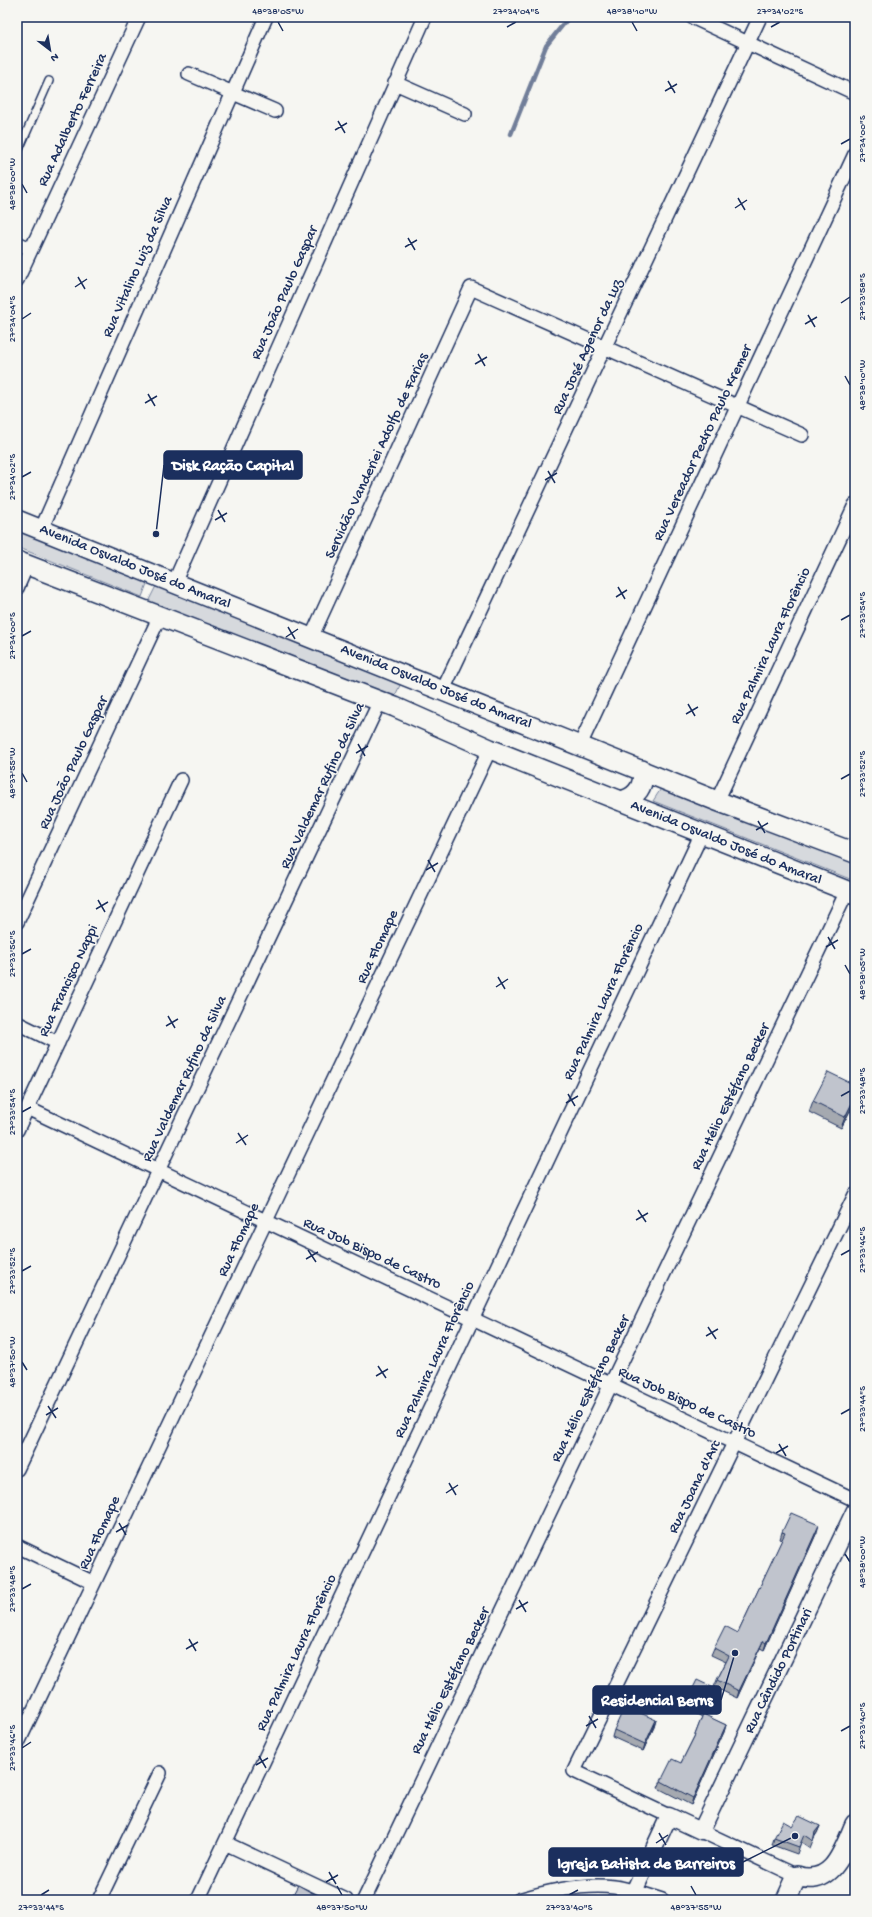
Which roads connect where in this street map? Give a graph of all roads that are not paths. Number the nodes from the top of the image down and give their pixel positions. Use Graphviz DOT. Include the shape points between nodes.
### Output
graph roads {
  1 [pos="139,17"];
  2 [pos="266,17"];
  3 [pos="425,17"];
  4 [pos="692,17"];
  5 [pos="760,17"];
  6 [pos="748,43"];
  7 [pos="189,74"];
  8 [pos="49,82"];
  9 [pos="395,83"];
  10 [pos="232,92"];
  11 [pos="855,93"];
  12 [pos="275,111"];
  13 [pos="465,114"];
  14 [pos="17,154"];
  15 [pos="855,154"];
  16 [pos="17,243"];
  17 [pos="31,249"];
  18 [pos="17,280"];
  19 [pos="605,348"];
  20 [pos="737,406"];
  21 [pos="802,435"];
  22 [pos="855,505"];
  23 [pos="17,520"];
  24 [pos="41,530"];
  25 [pos="22,563"];
  26 [pos="174,583"];
  27 [pos="17,588"];
  28 [pos="159,618"];
  29 [pos="311,638"];
  30 [pos="443,690"];
  31 [pos="380,701"];
  32 [pos="580,745"];
  33 [pos="490,749"];
  34 [pos="642,770"];
  35 [pos="181,780"];
  36 [pos="717,800"];
  37 [pos="621,801"];
  38 [pos="702,833"];
  39 [pos="855,853"];
  40 [pos="851,893"];
  41 [pos="17,922"];
  42 [pos="17,1023"];
  43 [pos="58,1043"];
  44 [pos="27,1108"];
  45 [pos="17,1130"];
  46 [pos="159,1171"];
  47 [pos="855,1195"];
  48 [pos="266,1221"];
  49 [pos="472,1319"];
  50 [pos="611,1385"];
  51 [pos="734,1443"];
  52 [pos="17,1470"];
  53 [pos="855,1500"];
  54 [pos="855,1510"];
  55 [pos="17,1546"];
  56 [pos="94,1583"];
  57 [pos="17,1745"];
  58 [pos="160,1773"];
  59 [pos="669,1816"];
  60 [pos="855,1824"];
  61 [pos="701,1831"];
  62 [pos="225,1843"];
  63 [pos="797,1876"];
  64 [pos="632,1895"];
  65 [pos="100,1900"];
  66 [pos="198,1900"];
  67 [pos="346,1900"];
  68 [pos="364,1900"];
  69 [pos="520,1900"];
  70 [pos="662,1900"];
  71 [pos="786,1900"];
  1 -- 17 [label="street, Rua Adalberto Ferreira"];
  2 -- 10 [label="street, Rua Vitalino Luiz da Silva"];
  3 -- 9 [label="street, Rua João Paulo Gaspar"];
  4 -- 6 [label="street"];
  5 -- 6 [label="street, Rua José Agenor da Luz"];
  6 -- 11 [label="street"];
  6 -- 19 [label="street, Rua José Agenor da Luz"];
  7 -- 10 [label="street"];
  8 -- 14 [label="lane"];
  9 -- 13 [label="street"];
  9 -- 26 [label="street, Rua João Paulo Gaspar"];
  10 -- 12 [label="street"];
  10 -- 24 [label="street, Rua Vitalino Luiz da Silva"];
  15 -- 20 [label="street, Rua Vereador Pedro Paulo Kremer"];
  16 -- 17 [label="street"];
  17 -- 18 [label="street, Rua Adalberto Ferreira"];
  19 -- 20 [label="street"];
  19 -- 29 [label="street, Servidão Vanderiei Adolfo de Farias" via="471,288"];
  19 -- 30 [label="street, Rua José Agenor da Luz"];
  20 -- 21 [label="street"];
  20 -- 32 [label="street, Rua Vereador Pedro Paulo Kremer"];
  22 -- 36 [label="street, Rua Palmira Laura Florêncio"];
  23 -- 24 [label="main road, Avenida Osvaldo José do Amaral"];
  24 -- 26 [label="main road, Avenida Osvaldo José do Amaral"];
  25 -- 27 [label="street"];
  25 -- 28 [label="main road, Avenida Osvaldo José do Amaral"];
  26 -- 29 [label="main road, Avenida Osvaldo José do Amaral"];
  28 -- 31 [label="main road, Avenida Osvaldo José do Amaral"];
  28 -- 41 [label="street, Rua João Paulo Gaspar"];
  29 -- 30 [label="main road, Avenida Osvaldo José do Amaral"];
  30 -- 32 [label="main road, Avenida Osvaldo José do Amaral"];
  31 -- 33 [label="main road, Avenida Osvaldo José do Amaral"];
  31 -- 46 [label="street, Rua Valdemar Rufino da Silva"];
  32 -- 34 [label="main road, Avenida Osvaldo José do Amaral"];
  33 -- 37 [label="main road, Avenida Osvaldo José do Amaral"];
  33 -- 48 [label="street, Rua Flomape"];
  34 -- 36 [label="main road, Avenida Osvaldo José do Amaral"];
  34 -- 37 [label="main road" via="639,791"];
  35 -- 43 [label="street, Rua Francisco Nappi"];
  36 -- 39 [label="main road, Avenida Osvaldo José do Amaral"];
  37 -- 38 [label="main road, Avenida Osvaldo José do Amaral"];
  38 -- 40 [label="main road, Avenida Osvaldo José do Amaral"];
  38 -- 49 [label="street, Rua Palmira Laura Florêncio"];
  40 -- 50 [label="street, Rua Hélio Estéfano Becker"];
  42 -- 43 [label="street"];
  43 -- 44 [label="street, Rua Francisco Nappi"];
  44 -- 45 [label="street, Rua Francisco Nappi"];
  44 -- 46 [label="street, Rua Job Bispo de Castro"];
  46 -- 48 [label="street, Rua Job Bispo de Castro"];
  46 -- 52 [label="street, Rua Valdemar Rufino da Silva"];
  47 -- 51 [label="street, Rua Joana d'Arc"];
  48 -- 49 [label="street, Rua Job Bispo de Castro"];
  48 -- 56 [label="street, Rua Flomape"];
  49 -- 50 [label="street, Rua Job Bispo de Castro"];
  49 -- 62 [label="street, Rua Palmira Laura Florêncio"];
  50 -- 51 [label="street, Rua Job Bispo de Castro"];
  50 -- 68 [label="street, Rua Hélio Estéfano Becker"];
  51 -- 53 [label="street, Rua Job Bispo de Castro"];
  51 -- 59 [label="street, Rua Joana d'Arc" via="574,1771"];
  54 -- 61 [label="street, Rua Cândido Portinari"];
  55 -- 56 [label="street"];
  56 -- 57 [label="street, Rua Flomape"];
  58 -- 65 [label="street"];
  59 -- 61 [label="street"];
  59 -- 64 [label="street"];
  60 -- 63 [label="main road" via="833,1868 817,1878"];
  61 -- 63 [label="street"];
  62 -- 66 [label="street, Rua Palmira Laura Florêncio"];
  62 -- 67 [label="street"];
  63 -- 71 [label="main road"];
  64 -- 69 [label="street" via="613,1887 593,1886 550,1892"];
  64 -- 70 [label="street"];
}
